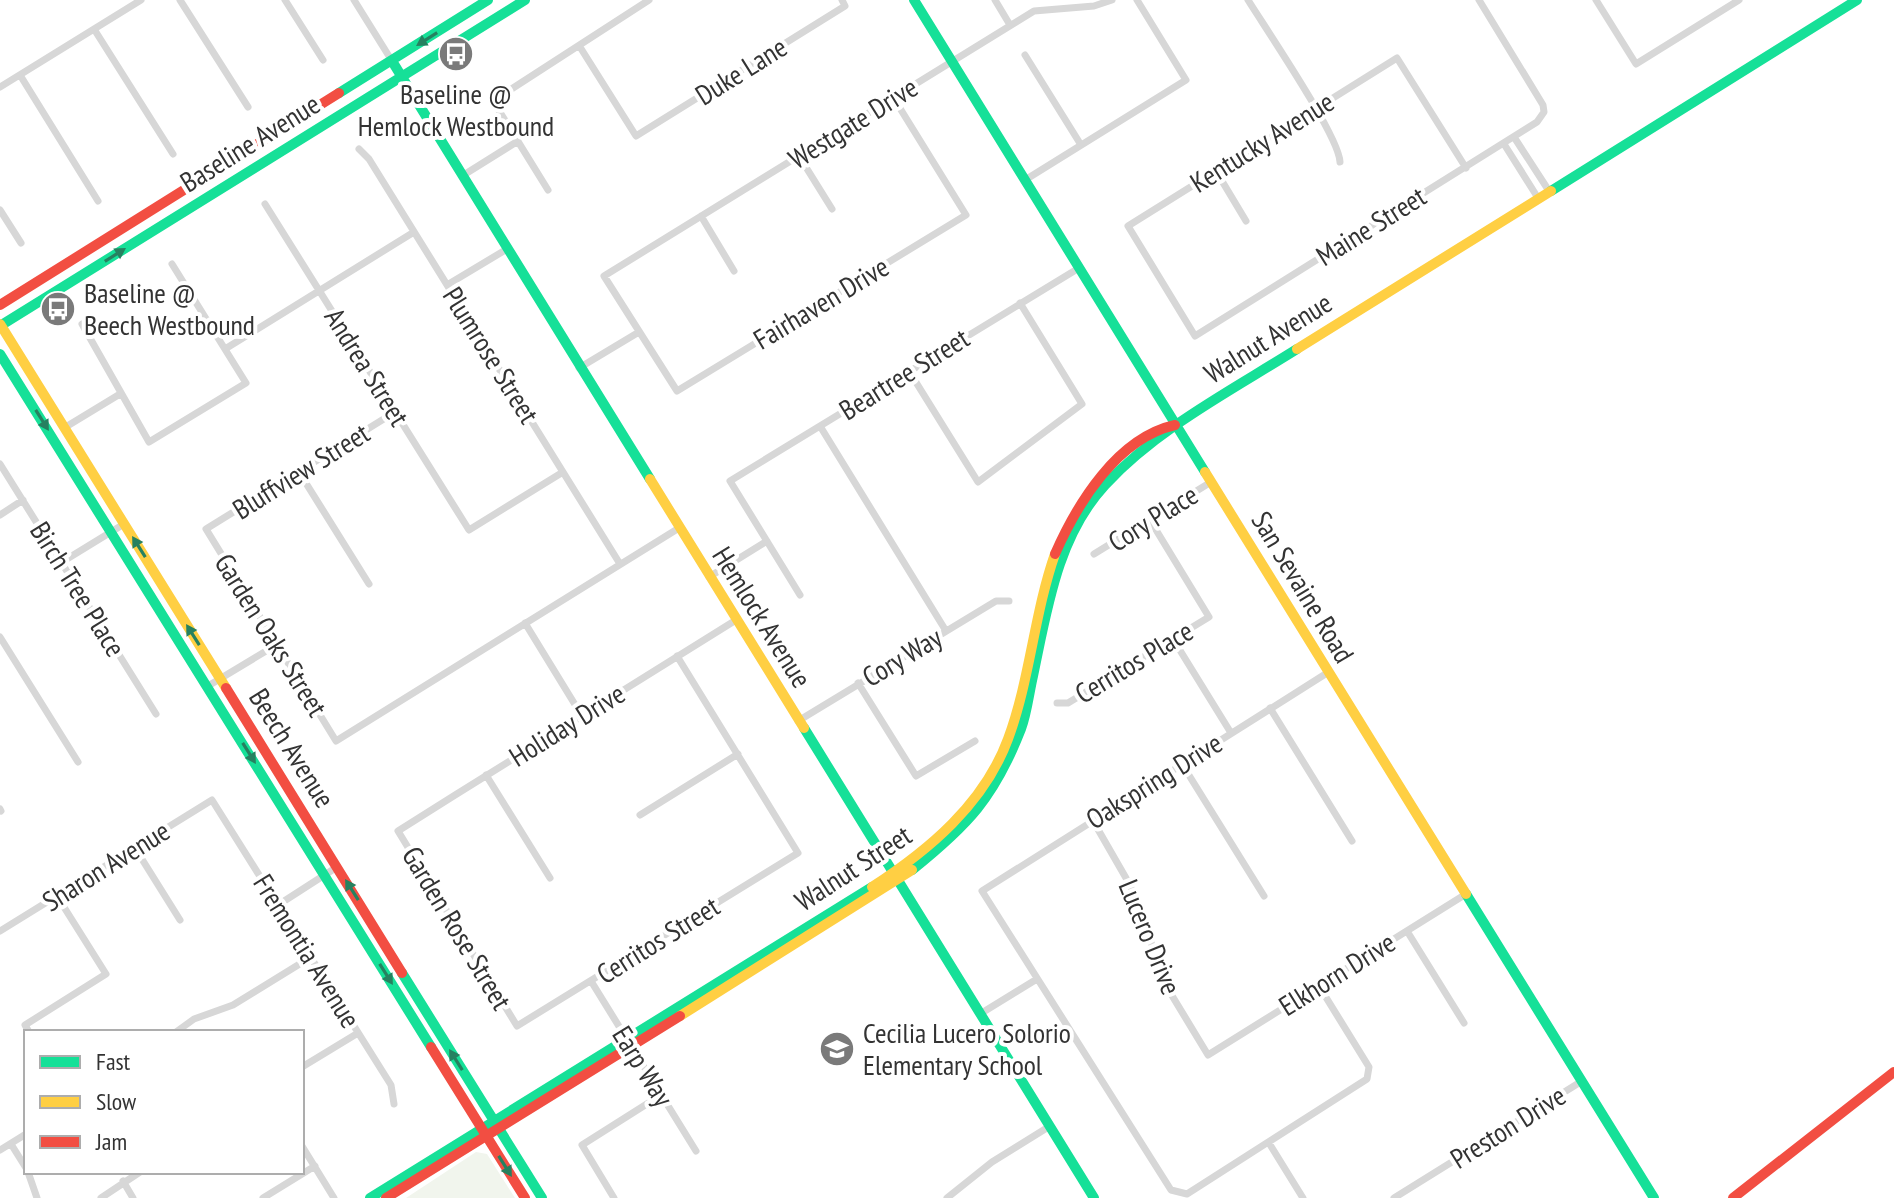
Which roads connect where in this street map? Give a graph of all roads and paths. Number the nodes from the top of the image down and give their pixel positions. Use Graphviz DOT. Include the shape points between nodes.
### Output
graph roads {
  1 [pos="141,0"];
  2 [pos="180,0"];
  3 [pos="285,0"];
  4 [pos="354,0"];
  5 [pos="488,0"];
  6 [pos="525,0"];
  7 [pos="649,0"];
  8 [pos="914,0"];
  9 [pos="995,0"];
  10 [pos="1112,0"];
  11 [pos="1137,0"];
  12 [pos="1248,0"];
  13 [pos="1479,0"];
  14 [pos="1596,0"];
  15 [pos="1739,0"];
  16 [pos="1857,0"];
  17 [pos="844,3"];
  18 [pos="1010,25"];
  19 [pos="94,29"];
  20 [pos="580,47"];
  21 [pos="1025,55"];
  22 [pos="323,60"];
  23 [pos="392,61"];
  24 [pos="951,62"];
  25 [pos="20,75"];
  26 [pos="402,77"];
  27 [pos="0,87"];
  28 [pos="893,97"];
  29 [pos="248,107"];
  30 [pos="1315,109"];
  31 [pos="1514,137"];
  32 [pos="518,141"];
  33 [pos="1504,144"];
  34 [pos="1081,145"];
  35 [pos="359,149"];
  36 [pos="173,154"];
  37 [pos="799,156"];
  38 [pos="1340,162"];
  39 [pos="1466,168"];
  40 [pos="1216,171"];
  41 [pos="461,176"];
  42 [pos="1025,180"];
  43 [pos="548,190"];
  44 [pos="1549,191"];
  45 [pos="1538,198"];
  46 [pos="98,201"];
  47 [pos="265,204"];
  48 [pos="832,209"];
  49 [pos="0,210"];
  50 [pos="701,216"];
  51 [pos="1246,221"];
  52 [pos="1128,226"];
  53 [pos="414,232"];
  54 [pos="21,243"];
  55 [pos="507,249"];
  56 [pos="172,264"];
  57 [pos="1079,268"];
  58 [pos="734,271"];
  59 [pos="447,285"];
  60 [pos="319,290"];
  61 [pos="1020,303"];
  62 [pos="0,305"];
  63 [pos="82,324"];
  64 [pos="0,326"];
  65 [pos="639,332"];
  66 [pos="225,349"];
  67 [pos="0,354"];
  68 [pos="579,368"];
  69 [pos="909,371"];
  70 [pos="120,394"];
  71 [pos="395,412"];
  72 [pos="1175,425"];
  73 [pos="820,426"];
  74 [pos="64,428"];
  75 [pos="0,464"];
  76 [pos="299,472"];
  77 [pos="563,472"];
  78 [pos="1211,482"];
  79 [pos="23,500"];
  80 [pos="0,515"];
  81 [pos="1150,520"];
  82 [pos="124,524"];
  83 [pos="679,528"];
  84 [pos="206,529"];
  85 [pos="111,532"];
  86 [pos="767,541"];
  87 [pos="1094,554"];
  88 [pos="62,562"];
  89 [pos="620,564"];
  90 [pos="709,577"];
  91 [pos="369,584"];
  92 [pos="800,595"];
  93 [pos="1009,601"];
  94 [pos="736,620"];
  95 [pos="525,623"];
  96 [pos="946,631"];
  97 [pos="0,637"];
  98 [pos="1173,639"];
  99 [pos="276,645"];
  100 [pos="677,656"];
  101 [pos="1327,673"];
  102 [pos="220,679"];
  103 [pos="858,683"];
  104 [pos="208,686"];
  105 [pos="1057,703"];
  106 [pos="1270,708"];
  107 [pos="156,714"];
  108 [pos="582,716"];
  109 [pos="798,721"];
  110 [pos="1231,733"];
  111 [pos="975,741"];
  112 [pos="738,754"];
  113 [pos="78,762"];
  114 [pos="1182,764"];
  115 [pos="486,775"];
  116 [pos="212,800"];
  117 [pos="640,815"];
  118 [pos="1092,819"];
  119 [pos="398,831"];
  120 [pos="1352,841"];
  121 [pos="135,848"];
  122 [pos="337,867"];
  123 [pos="325,875"];
  124 [pos="896,877"];
  125 [pos="550,878"];
  126 [pos="1466,894"];
  127 [pos="57,896"];
  128 [pos="1264,896"];
  129 [pos="278,905"];
  130 [pos="180,920"];
  131 [pos="0,931"];
  132 [pos="1407,931"];
  133 [pos="311,957"];
  134 [pos="1037,979"];
  135 [pos="591,981"];
  136 [pos="1319,986"];
  137 [pos="980,1014"];
  138 [pos="1464,1023"];
  139 [pos="517,1026"];
  140 [pos="27,1028"];
  141 [pos="179,1030"];
  142 [pos="358,1033"];
  143 [pos="627,1042"];
  144 [pos="1208,1055"];
  145 [pos="304,1066"];
  146 [pos="1894,1072"];
  147 [pos="1582,1081"];
  148 [pos="661,1095"];
  149 [pos="394,1104"];
  150 [pos="495,1123"];
  151 [pos="1050,1126"];
  152 [pos="483,1130"];
  153 [pos="24,1135"];
  154 [pos="1269,1143"];
  155 [pos="11,1144"];
  156 [pos="304,1149"];
  157 [pos="0,1150"];
  158 [pos="696,1151"];
  159 [pos="24,1165"];
  160 [pos="315,1166"];
  161 [pos="304,1173"];
  162 [pos="28,1174"];
  163 [pos="136,1174"];
  164 [pos="302,1174"];
  165 [pos="123,1181"];
  166 [pos="37,1198"];
  167 [pos="101,1198"];
  168 [pos="133,1198"];
  169 [pos="263,1198"];
  170 [pos="334,1198"];
  171 [pos="370,1198"];
  172 [pos="386,1198"];
  173 [pos="525,1198"];
  174 [pos="542,1198"];
  175 [pos="614,1198"];
  176 [pos="947,1198"];
  177 [pos="1094,1198"];
  178 [pos="1303,1198"];
  179 [pos="1394,1198"];
  180 [pos="1654,1198"];
  181 [pos="1733,1198"];
  1 -- 19 [label="street"];
  2 -- 29 [label="street"];
  3 -- 22 [label="street"];
  4 -- 23 [label="street"];
  5 -- 23 [label="street, Baseline Avenue, one-way"];
  6 -- 26 [label="street, Baseline Avenue"];
  7 -- 20 [label="street"];
  8 -- 24 [label="street, San Sevaine Road"];
  9 -- 18 [label="street"];
  10 -- 18 [label="street, Westgate Drive" via="1034,11"];
  11 -- 34 [label="street" via="1186,80"];
  12 -- 30 [label="street"];
  13 -- 31 [label="street, Maine Street" via="1544,112"];
  14 -- 15 [label="street" via="1636,64"];
  16 -- 44 [label="street, Walnut Avenue"];
  17 -- 20 [label="street, Duke Lane" via="636,136"];
  18 -- 24 [label="street, Westgate Drive"];
  19 -- 25 [label="street"];
  19 -- 36 [label="street"];
  20 -- 32 [label="street" via="493,101"];
  21 -- 34 [label="street"];
  23 -- 26 [label="street, Hemlock Avenue"];
  23 -- 62 [label="street, Baseline Avenue"];
  24 -- 28 [label="street, Westgate Drive"];
  24 -- 42 [label="street, San Sevaine Road"];
  25 -- 27 [label="street"];
  25 -- 46 [label="street"];
  26 -- 41 [label="street, Hemlock Avenue"];
  64 -- 26 [label="street, Baseline Avenue, one-way"];
  28 -- 37 [label="street, Westgate Drive"];
  28 -- 65 [label="street, Fairhaven Drive" via="966,215 677,391"];
  30 -- 38 [label="street"];
  30 -- 39 [label="street, Kentucky Avenue" via="1397,58"];
  30 -- 40 [label="street, Kentucky Avenue"];
  31 -- 33 [label="street, Maine Street"];
  31 -- 44 [label="street"];
  32 -- 41 [label="street"];
  32 -- 43 [label="street"];
  33 -- 39 [label="street, Maine Street"];
  33 -- 45 [label="street"];
  34 -- 42 [label="street"];
  35 -- 53 [label="street, Plumrose Street"];
  37 -- 48 [label="street"];
  37 -- 50 [label="street, Westgate Drive"];
  39 -- 52 [label="street, Maine Street" via="1195,336"];
  40 -- 51 [label="street"];
  40 -- 52 [label="street, Kentucky Avenue"];
  41 -- 55 [label="street, Hemlock Avenue"];
  42 -- 57 [label="street, San Sevaine Road"];
  44 -- 45 [label="street, Walnut Avenue"];
  45 -- 72 [label="street, Walnut Avenue"];
  47 -- 60 [label="street, Andrea Street"];
  49 -- 54 [label="street"];
  50 -- 58 [label="street"];
  50 -- 65 [label="street, Westgate Drive" via="604,276"];
  53 -- 59 [label="street, Plumrose Street"];
  53 -- 60 [label="street"];
  55 -- 59 [label="street"];
  55 -- 68 [label="street, Hemlock Avenue"];
  56 -- 66 [label="street"];
  57 -- 61 [label="street, Beartree Street"];
  57 -- 72 [label="street, San Sevaine Road"];
  59 -- 77 [label="street, Plumrose Street"];
  60 -- 66 [label="street"];
  60 -- 71 [label="street, Andrea Street"];
  61 -- 69 [label="street, Beartree Street"];
  61 -- 69 [label="street" via="1082,404 978,482"];
  63 -- 70 [label="street"];
  64 -- 74 [label="street, Beech Avenue"];
  65 -- 68 [label="street"];
  66 -- 70 [label="street" via="246,383 149,442"];
  67 -- 85 [label="street, Beech Avenue, one-way"];
  68 -- 83 [label="street, Hemlock Avenue"];
  69 -- 73 [label="street, Beartree Street"];
  70 -- 74 [label="street"];
  71 -- 76 [label="street, Bluffview Street"];
  71 -- 77 [label="street, Andrea Street" via="469,530"];
  72 -- 78 [label="street, San Sevaine Road"];
  72 -- 124 [label="street, Walnut Avenue" via="1104,486 1072,534 1052,585 1022,727 989,796 962,830"];
  73 -- 86 [label="street, Beartree Street" via="730,481"];
  73 -- 96 [label="street"];
  74 -- 82 [label="street, Beech Avenue"];
  75 -- 79 [label="street, Birch Tree Place"];
  76 -- 84 [label="street, Bluffview Street"];
  76 -- 91 [label="street"];
  77 -- 89 [label="street, Plumrose Street"];
  78 -- 81 [label="street, Cory Place"];
  78 -- 101 [label="street, San Sevaine Road"];
  79 -- 80 [label="street"];
  79 -- 88 [label="street, Birch Tree Place"];
  81 -- 87 [label="street, Cory Place"];
  81 -- 98 [label="street, Cerritos Place" via="1209,617"];
  82 -- 85 [label="street"];
  102 -- 82 [label="street, Beech Avenue, one-way"];
  83 -- 89 [label="street"];
  83 -- 90 [label="street, Hemlock Avenue"];
  84 -- 99 [label="street, Garden Oaks Street"];
  85 -- 88 [label="street"];
  85 -- 104 [label="street, Beech Avenue"];
  86 -- 90 [label="street"];
  86 -- 92 [label="street"];
  88 -- 107 [label="street, Birch Tree Place"];
  89 -- 95 [label="street"];
  90 -- 94 [label="street, Hemlock Avenue"];
  93 -- 96 [label="street, Cory Way" via="996,601"];
  94 -- 100 [label="street, Holiday Drive"];
  94 -- 109 [label="street, Hemlock Avenue"];
  95 -- 99 [label="street, Garden Oaks Street" via="336,741"];
  95 -- 108 [label="street"];
  96 -- 103 [label="street, Cory Way"];
  97 -- 113 [label="street"];
  98 -- 105 [label="street, Cerritos Place" via="1068,703"];
  98 -- 110 [label="street"];
  99 -- 102 [label="street"];
  100 -- 108 [label="street, Holiday Drive"];
  100 -- 112 [label="street"];
  101 -- 106 [label="street, Oakspring Drive"];
  101 -- 126 [label="street, San Sevaine Road"];
  102 -- 104 [label="street"];
  102 -- 122 [label="street, Beech Avenue"];
  103 -- 109 [label="street, Cory Way"];
  103 -- 111 [label="street" via="916,776"];
  104 -- 123 [label="street, Beech Avenue, one-way"];
  106 -- 110 [label="street, Oakspring Drive"];
  106 -- 120 [label="street"];
  108 -- 115 [label="street, Holiday Drive"];
  109 -- 124 [label="street, Hemlock Avenue"];
  110 -- 114 [label="street, Oakspring Drive"];
  112 -- 117 [label="street"];
  112 -- 135 [label="street, Cerritos Street" via="798,853"];
  114 -- 118 [label="street, Oakspring Drive"];
  114 -- 128 [label="street"];
  115 -- 119 [label="street, Holiday Drive"];
  115 -- 125 [label="street"];
  116 -- 121 [label="street, Sharon Avenue"];
  116 -- 129 [label="street, Fremontia Avenue"];
  118 -- 134 [label="street, Oakspring Drive" via="982,891"];
  118 -- 144 [label="street, Lucero Drive" via="1130,885 1168,989"];
  119 -- 139 [label="street, Garden Rose Street"];
  121 -- 127 [label="street, Sharon Avenue"];
  121 -- 130 [label="street"];
  122 -- 123 [label="street"];
  150 -- 122 [label="street, Beech Avenue, one-way"];
  123 -- 129 [label="street"];
  123 -- 152 [label="street, Beech Avenue, one-way"];
  124 -- 137 [label="street, Hemlock Avenue"];
  124 -- 143 [label="street, Walnut Street"];
  126 -- 132 [label="street, Elkhorn Drive"];
  126 -- 147 [label="street, San Sevaine Road"];
  127 -- 131 [label="street, Sharon Avenue"];
  127 -- 140 [label="street" via="106,974"];
  129 -- 133 [label="street, Fremontia Avenue"];
  132 -- 136 [label="street, Elkhorn Drive"];
  132 -- 138 [label="street"];
  133 -- 141 [label="street" via="233,1005"];
  133 -- 142 [label="street, Fremontia Avenue"];
  134 -- 137 [label="street"];
  134 -- 154 [label="street" via="1171,1190 1187,1194"];
  135 -- 139 [label="street, Cerritos Street"];
  135 -- 143 [label="street, Earp Way"];
  136 -- 144 [label="street, Elkhorn Drive"];
  136 -- 154 [label="street" via="1369,1075"];
  137 -- 151 [label="street, Hemlock Avenue"];
  142 -- 145 [label="street"];
  142 -- 149 [label="street, Fremontia Avenue" via="391,1085"];
  143 -- 148 [label="street, Earp Way"];
  143 -- 150 [label="street, Walnut Street"];
  146 -- 181 [label="street"];
  147 -- 179 [label="street, Preston Drive"];
  147 -- 180 [label="street, San Sevaine Road"];
  148 -- 158 [label="street, Earp Way"];
  148 -- 175 [label="street" via="582,1145"];
  150 -- 152 [label="street, Walnut Street"];
  150 -- 174 [label="street, Beech Avenue"];
  151 -- 176 [label="street"];
  151 -- 177 [label="street, Hemlock Avenue"];
  152 -- 171 [label="street, Walnut Street"];
  152 -- 172 [label="street, Walnut Street"];
  152 -- 173 [label="street, Beech Avenue, one-way"];
  153 -- 155 [label="street"];
  154 -- 178 [label="street"];
  155 -- 157 [label="street"];
  155 -- 159 [label="street"];
  156 -- 160 [label="street"];
  160 -- 161 [label="street"];
  160 -- 170 [label="street"];
  162 -- 166 [label="street"];
  163 -- 165 [label="street"];
  164 -- 169 [label="street"];
  165 -- 167 [label="street"];
  165 -- 168 [label="street"];
}
